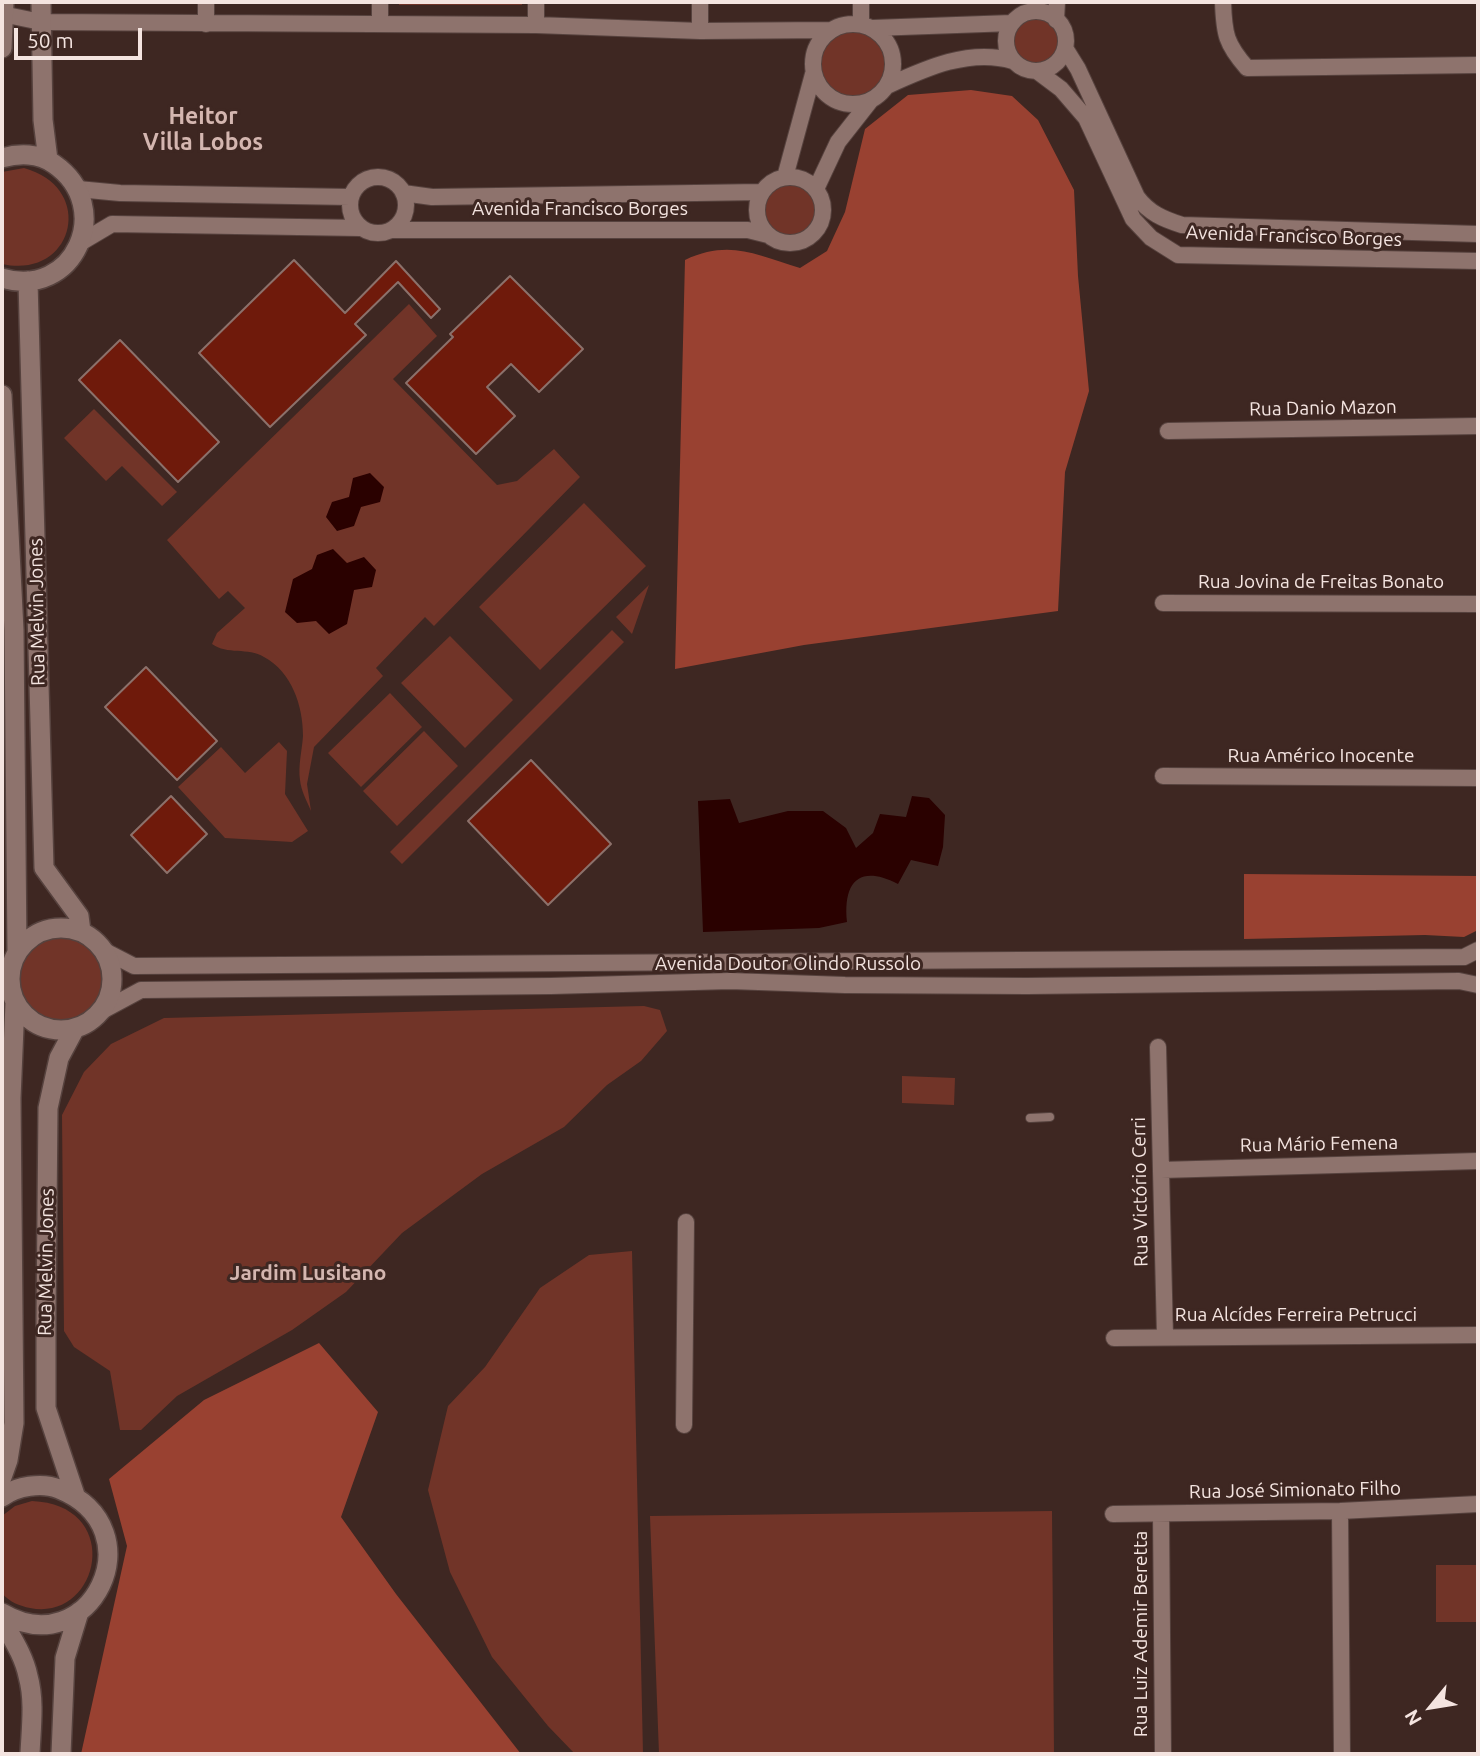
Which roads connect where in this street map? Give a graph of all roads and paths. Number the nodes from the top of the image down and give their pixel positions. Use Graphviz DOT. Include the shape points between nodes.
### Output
graph roads {
  1 [pos="41,2"];
  2 [pos="206,2"];
  3 [pos="380,2"];
  4 [pos="536,2"];
  5 [pos="700,2"];
  6 [pos="861,2"];
  7 [pos="1057,2"];
  8 [pos="1223,2"];
  9 [pos="3,10"];
  10 [pos="1021,13"];
  11 [pos="1056,20"];
  12 [pos="40,22"];
  13 [pos="206,24"];
  14 [pos="380,24"];
  15 [pos="536,26"];
  16 [pos="867,26"];
  17 [pos="830,30"];
  18 [pos="700,31"];
  19 [pos="2,48"];
  20 [pos="1065,48"];
  21 [pos="1013,61"];
  22 [pos="1478,65"];
  23 [pos="1037,71"];
  24 [pos="813,74"];
  25 [pos="887,86"];
  26 [pos="871,100"];
  27 [pos="2,158"];
  28 [pos="48,160"];
  29 [pos="1119,173"];
  30 [pos="785,177"];
  31 [pos="78,189"];
  32 [pos="816,189"];
  33 [pos="403,192"];
  34 [pos="761,192"];
  35 [pos="350,197"];
  36 [pos="360,228"];
  37 [pos="392,230"];
  38 [pos="1478,234"];
  39 [pos="768,235"];
  40 [pos="80,243"];
  41 [pos="1478,261"];
  42 [pos="2,278"];
  43 [pos="29,281"];
  44 [pos="2,395"];
  45 [pos="1478,426"];
  46 [pos="1168,431"];
  47 [pos="1163,603"];
  48 [pos="1478,604"];
  49 [pos="8,630"];
  50 [pos="1163,776"];
  51 [pos="1478,778"];
  52 [pos="81,931"];
  53 [pos="1478,950"];
  54 [pos="105,951"];
  55 [pos="17,952"];
  56 [pos="1026,961"];
  57 [pos="1044,961"];
  58 [pos="845,962"];
  59 [pos="845,985"];
  60 [pos="1478,985"];
  61 [pos="1027,986"];
  62 [pos="1046,986"];
  63 [pos="10,1000"];
  64 [pos="102,1011"];
  65 [pos="74,1030"];
  66 [pos="1158,1047"];
  67 [pos="1050,1117"];
  68 [pos="1030,1118"];
  69 [pos="1478,1161"];
  70 [pos="1161,1170"];
  71 [pos="686,1222"];
  72 [pos="1478,1335"];
  73 [pos="1165,1336"];
  74 [pos="1114,1338"];
  75 [pos="8,1385"];
  76 [pos="684,1425"];
  77 [pos="2,1477"];
  78 [pos="75,1495"];
  79 [pos="2,1497"];
  80 [pos="1478,1504"];
  81 [pos="1340,1511"];
  82 [pos="1113,1514"];
  83 [pos="1161,1514"];
  84 [pos="79,1612"];
  85 [pos="2,1613"];
  86 [pos="2,1620"];
  87 [pos="30,1754"];
  88 [pos="61,1754"];
  89 [pos="1163,1754"];
  90 [pos="1342,1754"];
  1 -- 12 [label="street"];
  2 -- 13 [label="street"];
  3 -- 14 [label="street"];
  4 -- 15 [label="street"];
  5 -- 18 [label="street"];
  6 -- 16 [label="street"];
  7 -- 11 [label="street"];
  8 -- 22 [label="street" via="1224,32 1231,50 1248,68"];
  9 -- 12 [label="street"];
  9 -- 19 [label="street"];
  10 -- 11 [label="street" via="1041,12"];
  10 -- 16 [label="street"];
  10 -- 21 [label="street" via="1006,42"];
  11 -- 20 [label="street"];
  12 -- 13 [label="street"];
  12 -- 28 [label="street"];
  13 -- 14 [label="street"];
  14 -- 15 [label="street"];
  15 -- 18 [label="street"];
  16 -- 17 [label="street" via="850,23"];
  16 -- 25 [label="street" via="891,48 892,74"];
  17 -- 18 [label="street"];
  17 -- 24 [label="street" via="815,49"];
  20 -- 23 [label="street" via="1054,65"];
  20 -- 29 [label="street, Avenida Francisco Borges" via="1078,69"];
  21 -- 23 [label="street"];
  21 -- 25 [label="street" via="995,55 962,59"];
  23 -- 29 [label="street, Avenida Francisco Borges" via="1061,89 1086,118"];
  24 -- 26 [label="street" via="836,101 859,104"];
  24 -- 30 [label="street"];
  25 -- 26 [label="street"];
  26 -- 32 [label="street" via="838,142"];
  27 -- 28 [label="street" via="30,155"];
  28 -- 31 [label="street"];
  29 -- 38 [label="street, Avenida Francisco Borges" via="1146,210 1182,225"];
  29 -- 41 [label="street, Avenida Francisco Borges" via="1133,219 1151,238 1178,255"];
  30 -- 32 [label="street" via="802,179"];
  30 -- 34 [label="street"];
  31 -- 35 [label="street"];
  31 -- 40 [label="street" via="85,225"];
  32 -- 39 [label="street" via="824,210 822,221 808,238 788,243"];
  33 -- 34 [label="street, Avenida Francisco Borges" via="432,197"];
  33 -- 35 [label="street" via="391,180 375,177 359,183"];
  33 -- 37 [label="street" via="406,209"];
  34 -- 39 [label="street" via="757,215"];
  35 -- 36 [label="street" via="350,214"];
  36 -- 37 [label="street" via="376,234"];
  36 -- 40 [label="street" via="112,224"];
  37 -- 39 [label="street, Avenida Francisco Borges" via="748,230"];
  40 -- 43 [label="street" via="60,269"];
  42 -- 43 [label="street"];
  43 -- 52 [label="street, Rua Melvin Jones" via="44,868 79,916"];
  44 -- 49 [label="street, Rua Melvin Jones"];
  45 -- 46 [label="street, Rua Danio Mazon"];
  47 -- 48 [label="street, Rua Jovina de Freitas Bonato"];
  49 -- 55 [label="street, Rua Melvin Jones"];
  50 -- 51 [label="street, Rua Américo Inocente"];
  52 -- 54 [label="street"];
  52 -- 55 [label="street" via="52,928 26,941"];
  53 -- 57 [label="street, Avenida Doutor Olindo Russolo" via="1464,957"];
  54 -- 58 [label="street, Avenida Doutor Olindo Russolo" via="134,966"];
  54 -- 64 [label="street" via="113,982"];
  55 -- 63 [label="street" via="11,966"];
  56 -- 57 [label="street, Avenida Doutor Olindo Russolo"];
  56 -- 58 [label="street, Avenida Doutor Olindo Russolo"];
  56 -- 61 [label="street"];
  57 -- 62 [label="street"];
  58 -- 59 [label="street"];
  59 -- 61 [label="street, Avenida Doutor Olindo Russolo"];
  59 -- 64 [label="street, Avenida Doutor Olindo Russolo" via="730,981 141,990"];
  60 -- 62 [label="street, Avenida Doutor Olindo Russolo" via="1459,981"];
  61 -- 62 [label="street, Avenida Doutor Olindo Russolo"];
  63 -- 65 [label="street" via="41,1027"];
  63 -- 75 [label="street, Rua Melvin Jones"];
  64 -- 65 [label="street"];
  65 -- 78 [label="street, Rua Melvin Jones" via="59,1058 48,1108 46,1408"];
  66 -- 70 [label="street, Rua Victório Cerri"];
  67 -- 68 [label="lane"];
  69 -- 70 [label="street, Rua Mário Femena"];
  70 -- 73 [label="street, Rua Victório Cerri"];
  71 -- 76 [label="street"];
  72 -- 73 [label="street, Rua Alcídes Ferreira Petrucci"];
  73 -- 74 [label="street, Rua Alcídes Ferreira Petrucci"];
  75 -- 77 [label="street, Rua Melvin Jones" via="14,1423"];
  78 -- 79 [label="street" via="54,1487 30,1486"];
  78 -- 84 [label="street" via="93,1511 105,1531 109,1555 106,1577 96,1597"];
  80 -- 81 [label="street, Rua José Simionato Filho"];
  81 -- 83 [label="street, Rua José Simionato Filho"];
  81 -- 90 [label="street"];
  82 -- 83 [label="street, Rua José Simionato Filho"];
  83 -- 89 [label="street, Rua Luiz Ademir Beretta"];
  84 -- 85 [label="street" via="59,1622 37,1625"];
  84 -- 88 [label="street" via="65,1658"];
  86 -- 87 [label="street" via="29,1676"];
}
